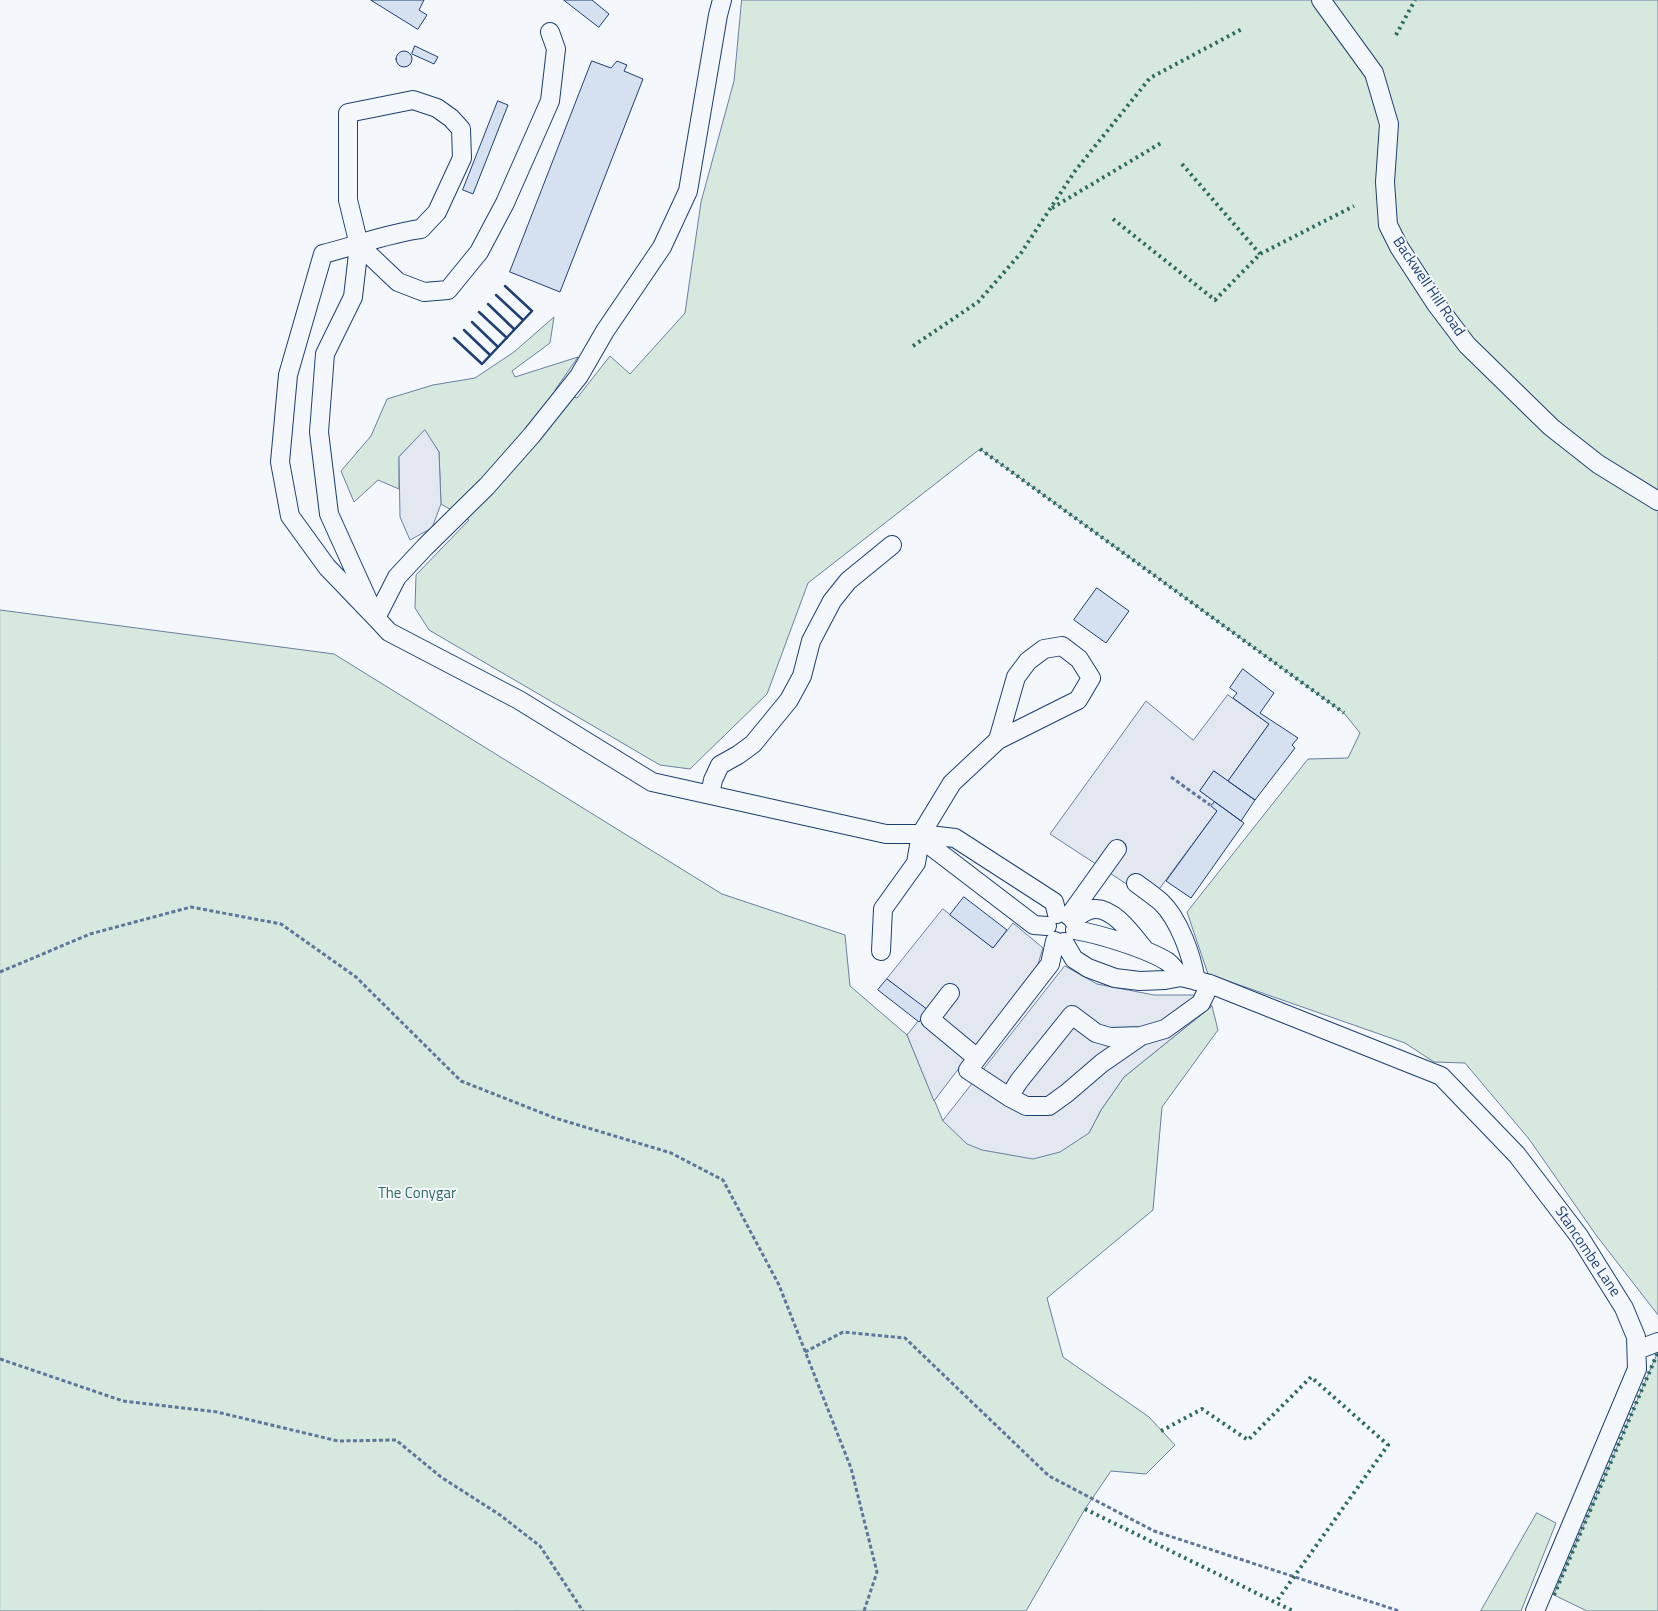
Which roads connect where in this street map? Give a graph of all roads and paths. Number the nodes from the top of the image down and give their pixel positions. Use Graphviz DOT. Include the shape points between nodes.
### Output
graph roads {
  1 [pos="722,0"];
  2 [pos="1321,0"];
  3 [pos="550,32"];
  4 [pos="359,245"];
  5 [pos="1658,501"];
  6 [pos="892,545"];
  7 [pos="376,618"];
  8 [pos="998,740"];
  9 [pos="1171,777"];
  10 [pos="710,794"];
  11 [pos="1210,805"];
  12 [pos="921,834"];
  13 [pos="1117,849"];
  14 [pos="1136,883"];
  15 [pos="1063,927"];
  16 [pos="1145,950"];
  17 [pos="881,952"];
  18 [pos="0,972"];
  19 [pos="1196,981"];
  20 [pos="950,993"];
  21 [pos="1141,1036"];
  22 [pos="977,1058"];
  23 [pos="1009,1097"];
  24 [pos="1658,1342"];
  25 [pos="1637,1350"];
  26 [pos="806,1352"];
  27 [pos="0,1359"];
  28 [pos="584,1611"];
  29 [pos="864,1611"];
  30 [pos="1399,1611"];
  31 [pos="1534,1611"];
  1 -- 7 [label="street" via="688,191 662,246 579,376 532,435 397,578"];
  2 -- 5 [label="street, Backwell Hill Road" via="1374,73 1389,124 1385,182 1388,225 1399,248 1436,304 1467,345 1551,428 1598,464"];
  3 -- 4 [label="street" via="556,49 550,101 505,203 479,252 448,290 424,292 398,282"];
  4 -- 4 [label="street" via="421,229 437,212 462,158 461,129 437,108 413,100 348,113 348,200"];
  4 -- 7 [label="street" via="353,297 325,354 319,432 329,514"];
  4 -- 7 [label="street" via="323,254 288,375 280,462 290,516 327,567"];
  6 -- 10 [label="street" via="848,581 832,601 811,641 802,676 789,700 753,744 720,765"];
  7 -- 10 [label="street" via="389,632 519,700 652,782"];
  8 -- 8 [label="street" via="1078,700 1092,678 1079,659 1062,646 1044,649 1028,661 1016,677"];
  8 -- 12 [label="street" via="952,783"];
  9 -- 11 [label="path"];
  10 -- 12 [label="street" via="886,834"];
  12 -- 15 [label="street" via="932,847 1034,925"];
  12 -- 15 [label="street" via="955,838 1054,902"];
  12 -- 17 [label="street" via="916,863 883,908"];
  13 -- 15 [label="street"];
  14 -- 19 [label="street" via="1162,903 1175,922 1193,964"];
  15 -- 16 [label="street"];
  15 -- 16 [label="street" via="1082,913 1094,909 1105,911 1125,926"];
  15 -- 19 [label="street" via="1074,959 1088,968 1115,978"];
  15 -- 22 [label="street" via="1050,964"];
  16 -- 19 [label="street"];
  18 -- 26 [label="path" via="90,934 191,907 281,924 356,977 461,1081 556,1118 671,1153 723,1180 779,1285"];
  19 -- 21 [label="street" via="1201,1002 1165,1029"];
  19 -- 25 [label="street, Stancombe Lane" via="1441,1076 1517,1155 1580,1236 1624,1308 1636,1337"];
  20 -- 22 [label="street" via="930,1019"];
  21 -- 23 [label="street" via="1050,1106 1026,1106"];
  21 -- 23 [label="street" via="1110,1036 1096,1032 1072,1015"];
  22 -- 23 [label="street" via="968,1070"];
  24 -- 25 [label="street"];
  25 -- 31 [label="street, Stancombe Lane" via="1638,1369"];
  26 -- 29 [label="path" via="851,1468 877,1572"];
  26 -- 30 [label="path" via="843,1332 906,1338 1049,1476 1154,1531"];
  27 -- 28 [label="path" via="123,1401 217,1412 338,1441 396,1440 441,1477 500,1515 540,1546"];
}
